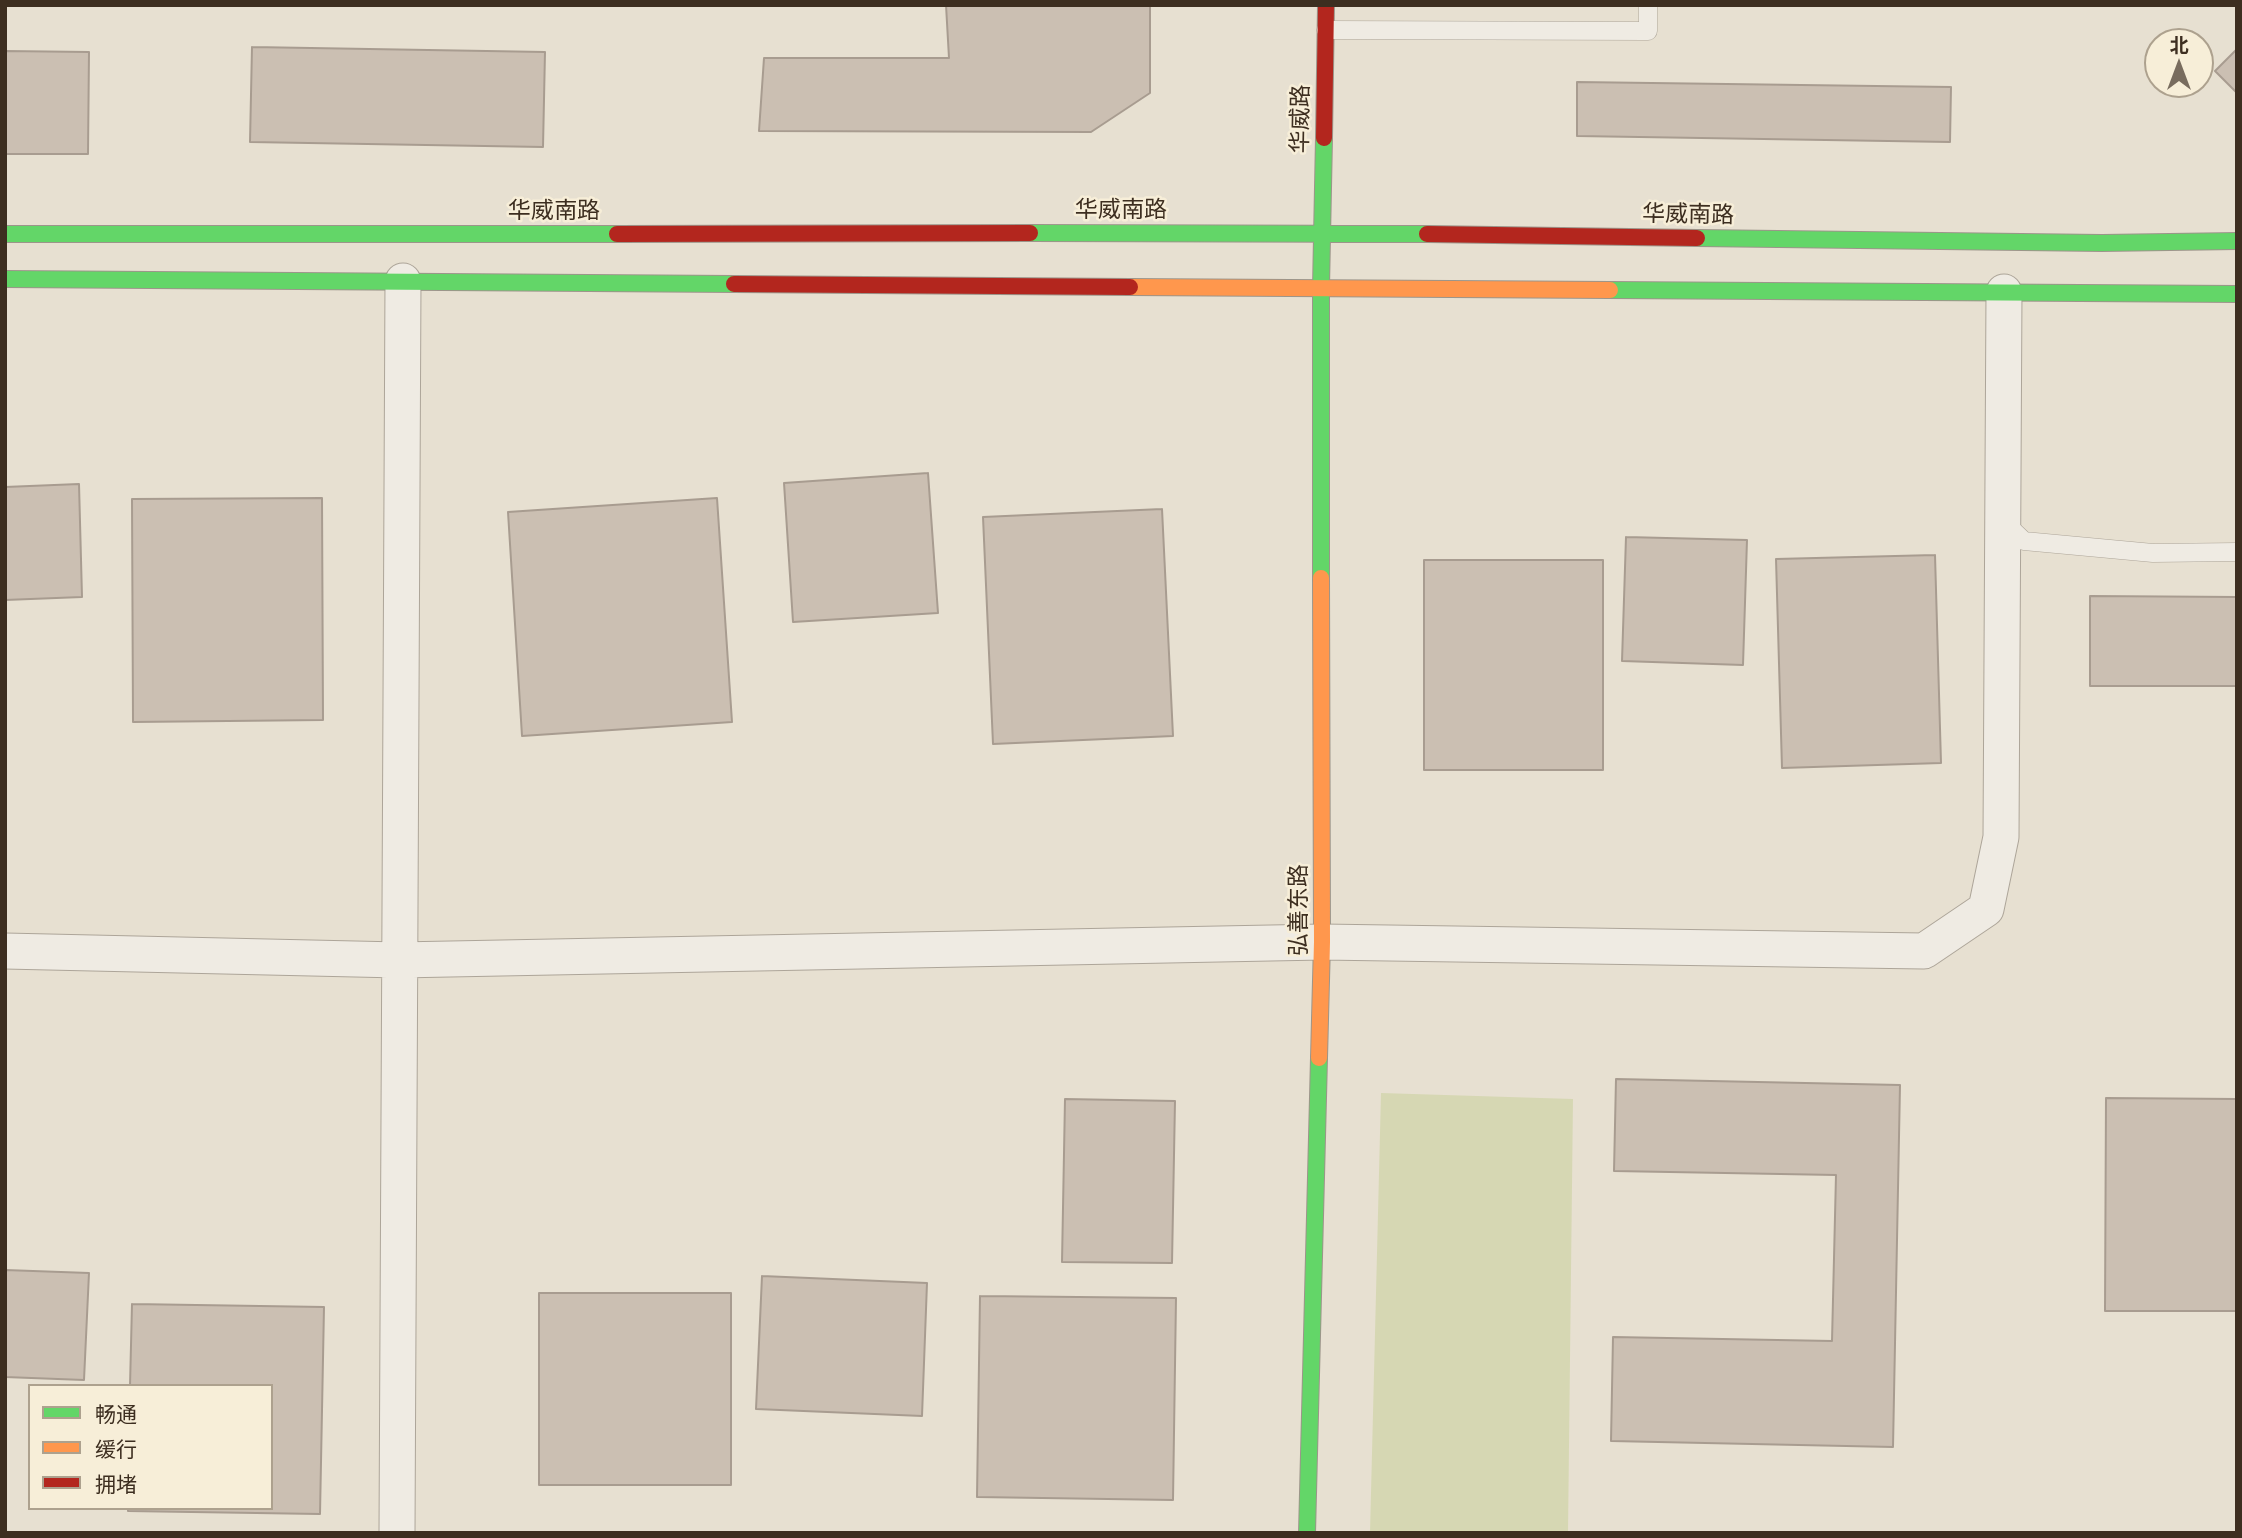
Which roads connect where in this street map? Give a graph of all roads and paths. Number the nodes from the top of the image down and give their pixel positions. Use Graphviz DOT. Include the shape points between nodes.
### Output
graph roads {
  1 [pos="1326,5"];
  2 [pos="1648,5"];
  3 [pos="1326,30"];
  4 [pos="1322,233"];
  5 [pos="5,234"];
  6 [pos="2237,241"];
  7 [pos="5,279"];
  8 [pos="403,281"];
  9 [pos="1321,287"];
  10 [pos="2004,292"];
  11 [pos="2237,294"];
  12 [pos="2003,521"];
  13 [pos="2237,552"];
  14 [pos="1322,942"];
  15 [pos="5,950"];
  16 [pos="399,960"];
  17 [pos="397,1533"];
  18 [pos="1307,1533"];
  1 -- 3 [label="main road, 华威路"];
  2 -- 3 [label="lane" via="1648,31"];
  3 -- 4 [label="main road, 华威路"];
  4 -- 5 [label="main road, 华威南路"];
  4 -- 6 [label="main road, 华威南路"];
  4 -- 9 [label="main road, 华威路"];
  7 -- 8 [label="main road"];
  8 -- 9 [label="main road"];
  8 -- 16 [label="street"];
  9 -- 10 [label="main road"];
  9 -- 14 [label="main road, 弘善东路"];
  10 -- 11 [label="main road"];
  10 -- 12 [label="street"];
  12 -- 13 [label="lane" via="2024,541 2153,553"];
  12 -- 14 [label="street" via="2001,837 1986,909 1924,951"];
  14 -- 16 [label="street"];
  14 -- 18 [label="main road, 弘善东路"];
  15 -- 16 [label="street"];
  16 -- 17 [label="street"];
}
